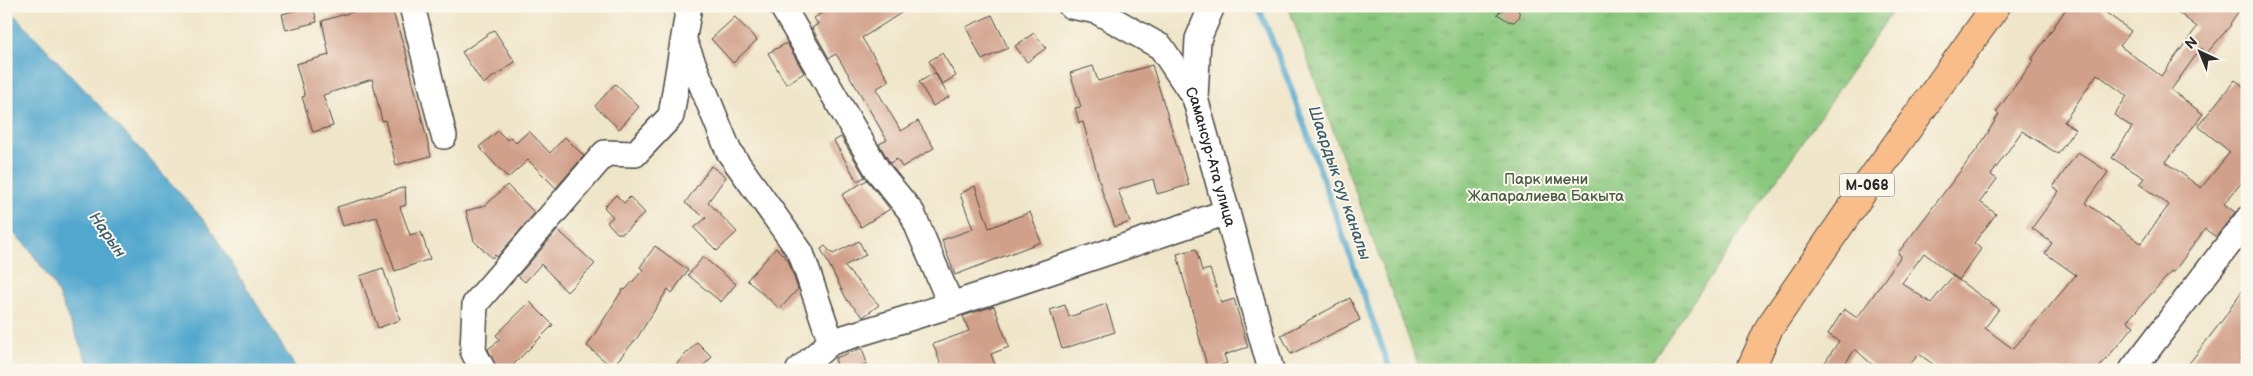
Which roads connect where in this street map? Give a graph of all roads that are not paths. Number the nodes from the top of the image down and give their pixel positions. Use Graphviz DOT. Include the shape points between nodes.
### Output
graph roads {
  1 [pos="412,6"];
  2 [pos="689,6"];
  3 [pos="782,6"];
  4 [pos="1071,6"];
  5 [pos="1212,6"];
  6 [pos="1996,6"];
  7 [pos="684,41"];
  8 [pos="1195,98"];
  9 [pos="444,136"];
  10 [pos="1227,212"];
  11 [pos="2247,220"];
  12 [pos="951,305"];
  13 [pos="832,342"];
  14 [pos="484,370"];
  15 [pos="799,370"];
  16 [pos="1271,370"];
  17 [pos="1750,370"];
  18 [pos="2132,370"];
  1 -- 9 [label="street"];
  2 -- 7 [label="street"];
  3 -- 12 [label="street" via="878,171 912,213"];
  4 -- 8 [label="street, Самансур-Ата улица" via="1097,12 1161,47"];
  5 -- 8 [label="street" via="1198,39"];
  6 -- 17 [label="main road, М-068" via="1769,328"];
  7 -- 13 [label="street" via="729,152 801,253"];
  7 -- 14 [label="street" via="671,116 635,154 605,152 475,304 473,351"];
  8 -- 10 [label="street, Самансур-Ата улица"];
  10 -- 12 [label="street"];
  10 -- 16 [label="street, Самансур-Ата улица"];
  11 -- 18 [label="street"];
  12 -- 13 [label="street"];
  13 -- 15 [label="street"];
}
